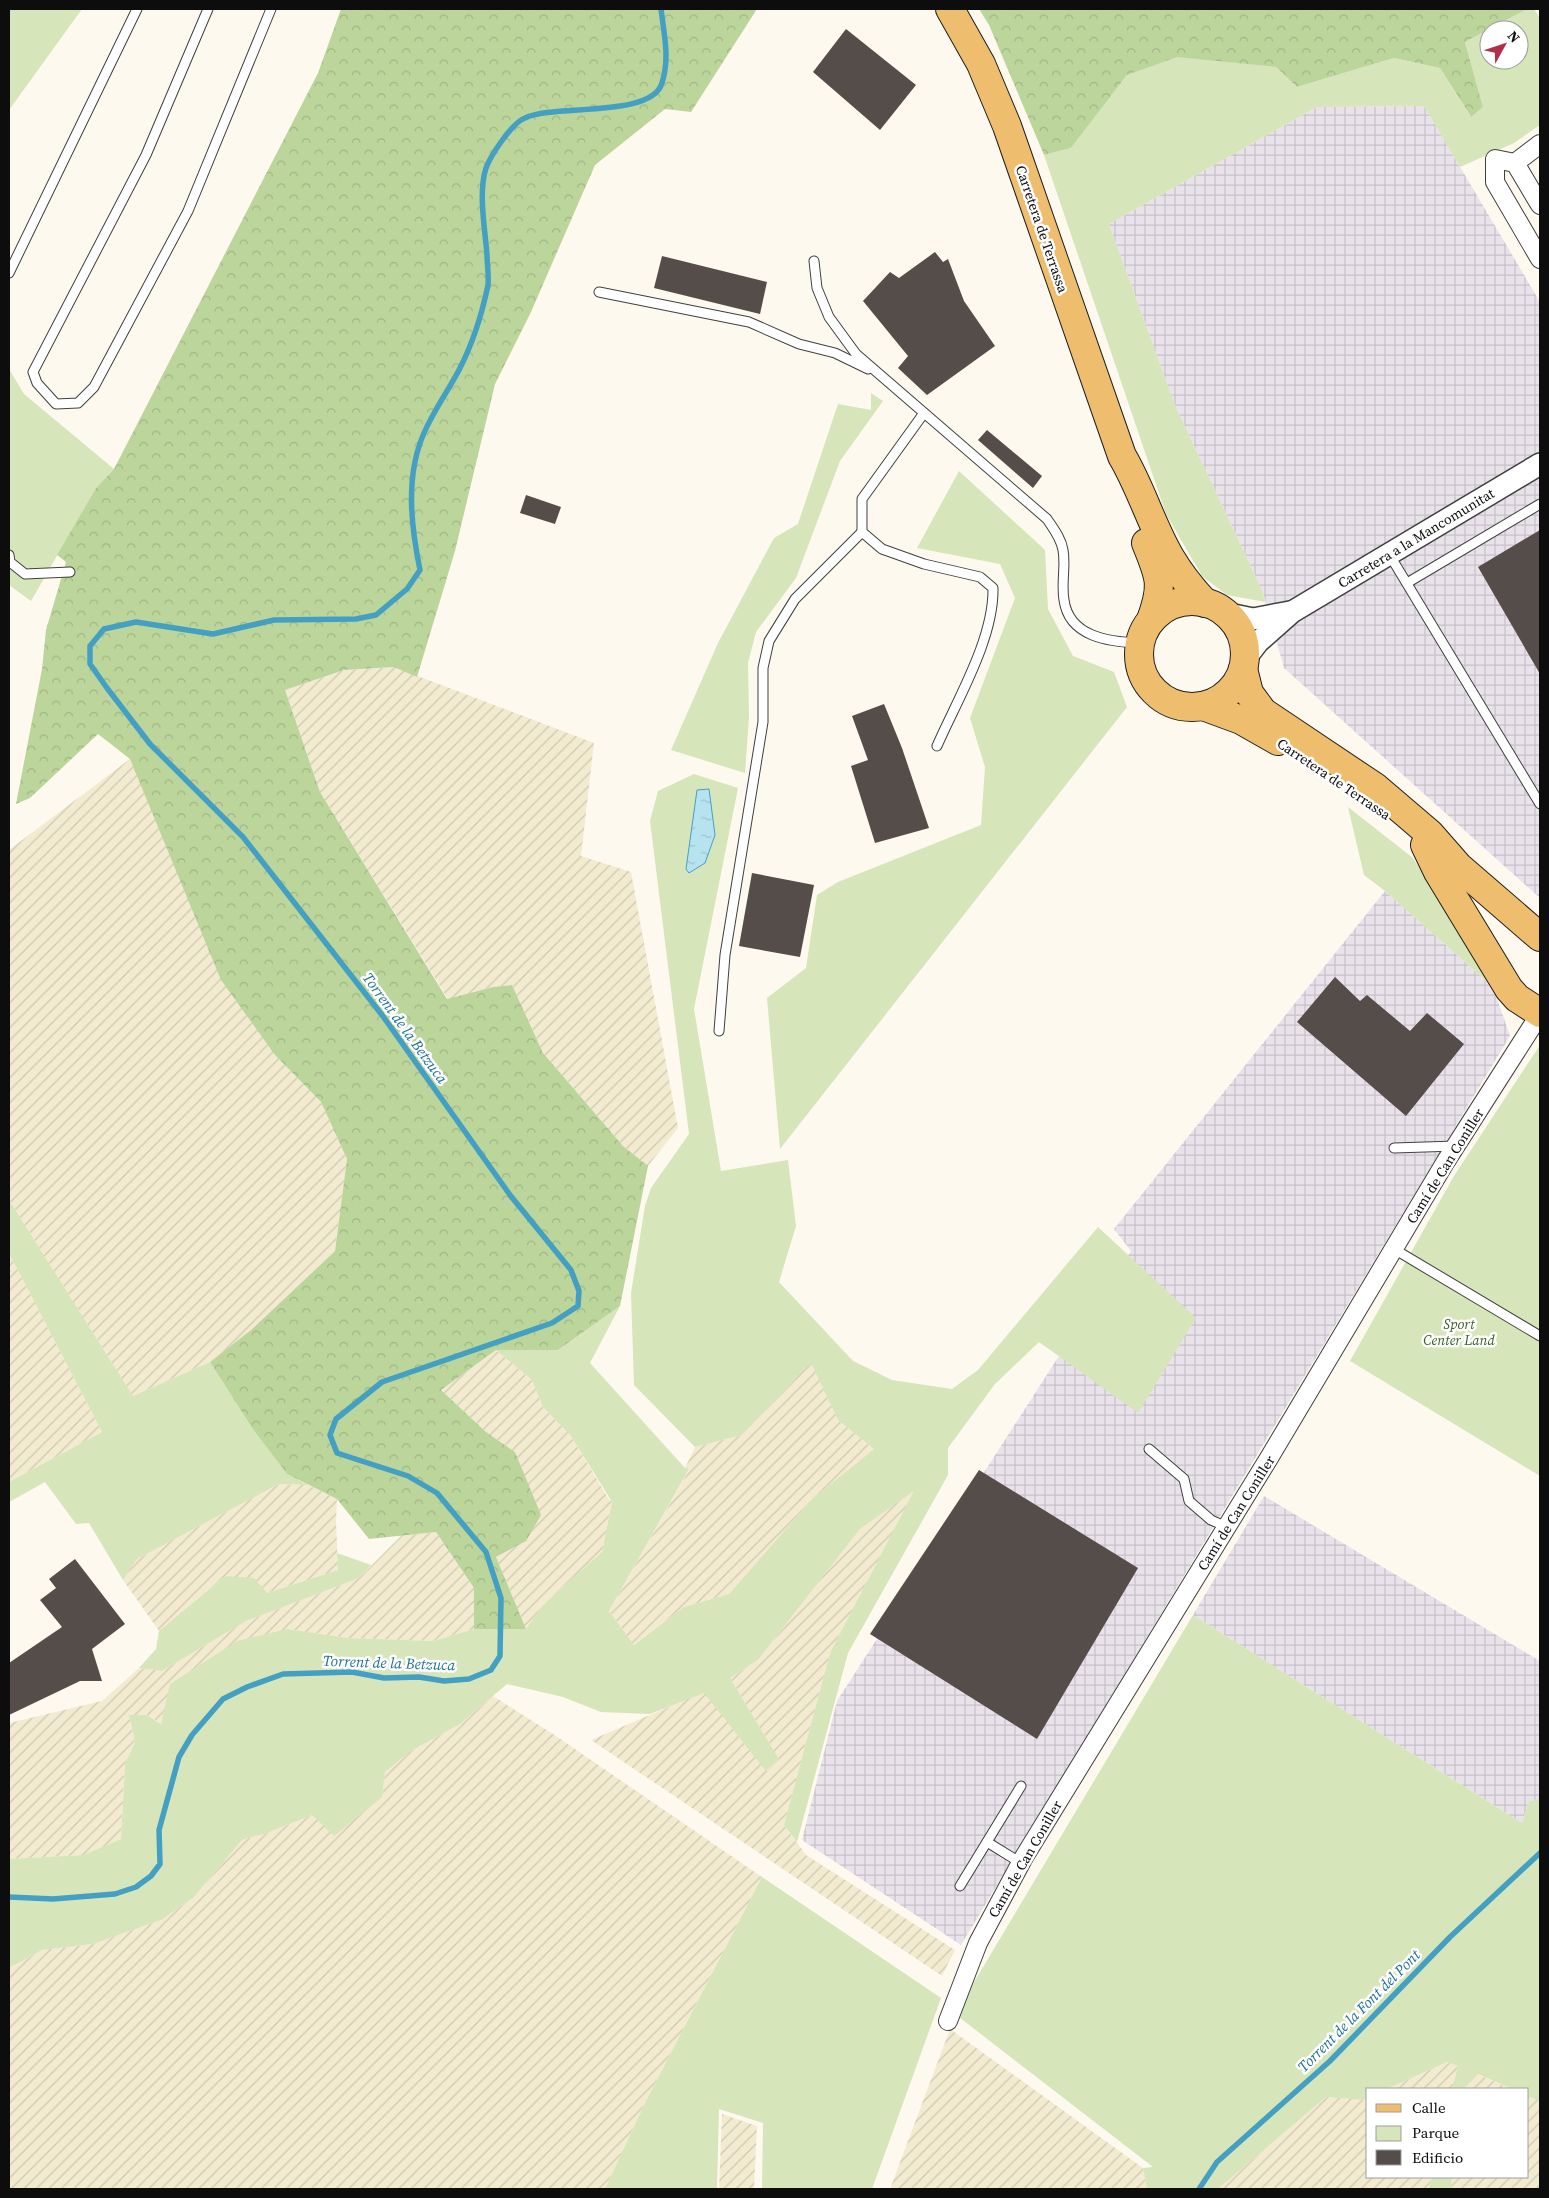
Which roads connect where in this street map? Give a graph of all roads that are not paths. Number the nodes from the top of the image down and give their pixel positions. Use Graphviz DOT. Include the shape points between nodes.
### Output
graph roads {
  1 [pos="137,9"];
  2 [pos="208,9"];
  3 [pos="271,9"];
  4 [pos="950,9"];
  5 [pos="1540,144"];
  6 [pos="1515,163"];
  7 [pos="1540,205"];
  8 [pos="1540,259"];
  9 [pos="814,261"];
  10 [pos="9,274"];
  11 [pos="599,292"];
  12 [pos="877,373"];
  13 [pos="924,413"];
  14 [pos="1122,456"];
  15 [pos="1540,464"];
  16 [pos="1540,504"];
  17 [pos="862,532"];
  18 [pos="1389,554"];
  19 [pos="9,555"];
  20 [pos="70,572"];
  21 [pos="1407,583"];
  22 [pos="1215,608"];
  23 [pos="1292,612"];
  24 [pos="1146,632"];
  25 [pos="1244,664"];
  26 [pos="1203,706"];
  27 [pos="937,746"];
  28 [pos="1540,804"];
  29 [pos="1425,845"];
  30 [pos="1458,866"];
  31 [pos="1540,937"];
  32 [pos="1540,1014"];
  33 [pos="719,1031"];
  34 [pos="1456,1146"];
  35 [pos="1394,1148"];
  36 [pos="1394,1249"];
  37 [pos="1540,1336"];
  38 [pos="1149,1450"];
  39 [pos="1227,1527"];
  40 [pos="1021,1786"];
  41 [pos="987,1842"];
  42 [pos="1021,1863"];
  43 [pos="960,1886"];
  44 [pos="948,2021"];
  1 -- 10 [label="lane"];
  2 -- 3 [label="lane" via="146,155 34,372 37,383 56,404 78,403 94,387 188,211"];
  4 -- 14 [label="main road, Carretera de Terrassa" via="981,64 1007,126"];
  5 -- 6 [label="street"];
  6 -- 7 [label="street"];
  6 -- 8 [label="street" via="1495,159 1495,182"];
  9 -- 12 [label="lane" via="816,288 829,317 856,354"];
  11 -- 12 [label="lane" via="749,322 799,344 835,353"];
  12 -- 13 [label="lane"];
  13 -- 17 [label="lane" via="862,499"];
  13 -- 24 [label="lane" via="1047,519 1062,548 1064,599 1068,613 1078,626 1091,635 1125,643"];
  14 -- 22 [label="main road, Carretera de Terrassa" via="1170,557 1180,573"];
  14 -- 24 [label="main road, Carretera de Terrassa" via="1123,486 1160,583 1159,599"];
  15 -- 18 [label="street, Carretera a la Mancomunitat"];
  16 -- 21 [label="lane"];
  17 -- 27 [label="lane" via="882,550 980,577 993,588 987,632"];
  17 -- 33 [label="lane" via="795,599 769,641 763,668 764,722 725,955"];
  18 -- 21 [label="lane"];
  18 -- 23 [label="street, Carretera a la Mancomunitat"];
  19 -- 20 [label="lane" via="10,562 25,574"];
  21 -- 28 [label="lane"];
  22 -- 23 [label="street, Carretera a la Mancomunitat" via="1253,619"];
  22 -- 24 [label="main road" via="1184,602 1174,604"];
  22 -- 25 [label="main road" via="1238,629 1244,649"];
  23 -- 25 [label="street, Carretera a la Mancomunitat" via="1258,642"];
  24 -- 26 [label="main road" via="1141,669 1145,679 1159,696 1176,705"];
  25 -- 26 [label="main road" via="1233,688 1225,696"];
  25 -- 30 [label="main road, Carretera de Terrassa" via="1249,693 1263,712 1375,787 1430,834"];
  26 -- 29 [label="main road, Carretera de Terrassa" via="1241,720 1282,743 1352,789"];
  29 -- 30 [label="main road, Carretera de Terrassa"];
  29 -- 32 [label="main road" via="1509,989"];
  30 -- 31 [label="main road, Carretera de Terrassa"];
  32 -- 34 [label="street, Camí de Can Coniller"];
  34 -- 35 [label="lane"];
  34 -- 36 [label="street, Camí de Can Coniller"];
  36 -- 37 [label="lane"];
  36 -- 39 [label="street, Camí de Can Coniller"];
  38 -- 39 [label="lane" via="1184,1479 1189,1501 1211,1520"];
  39 -- 42 [label="street, Camí de Can Coniller"];
  40 -- 41 [label="lane"];
  41 -- 42 [label="lane"];
  41 -- 43 [label="lane"];
  42 -- 44 [label="street, Camí de Can Coniller" via="978,1943"];
}
